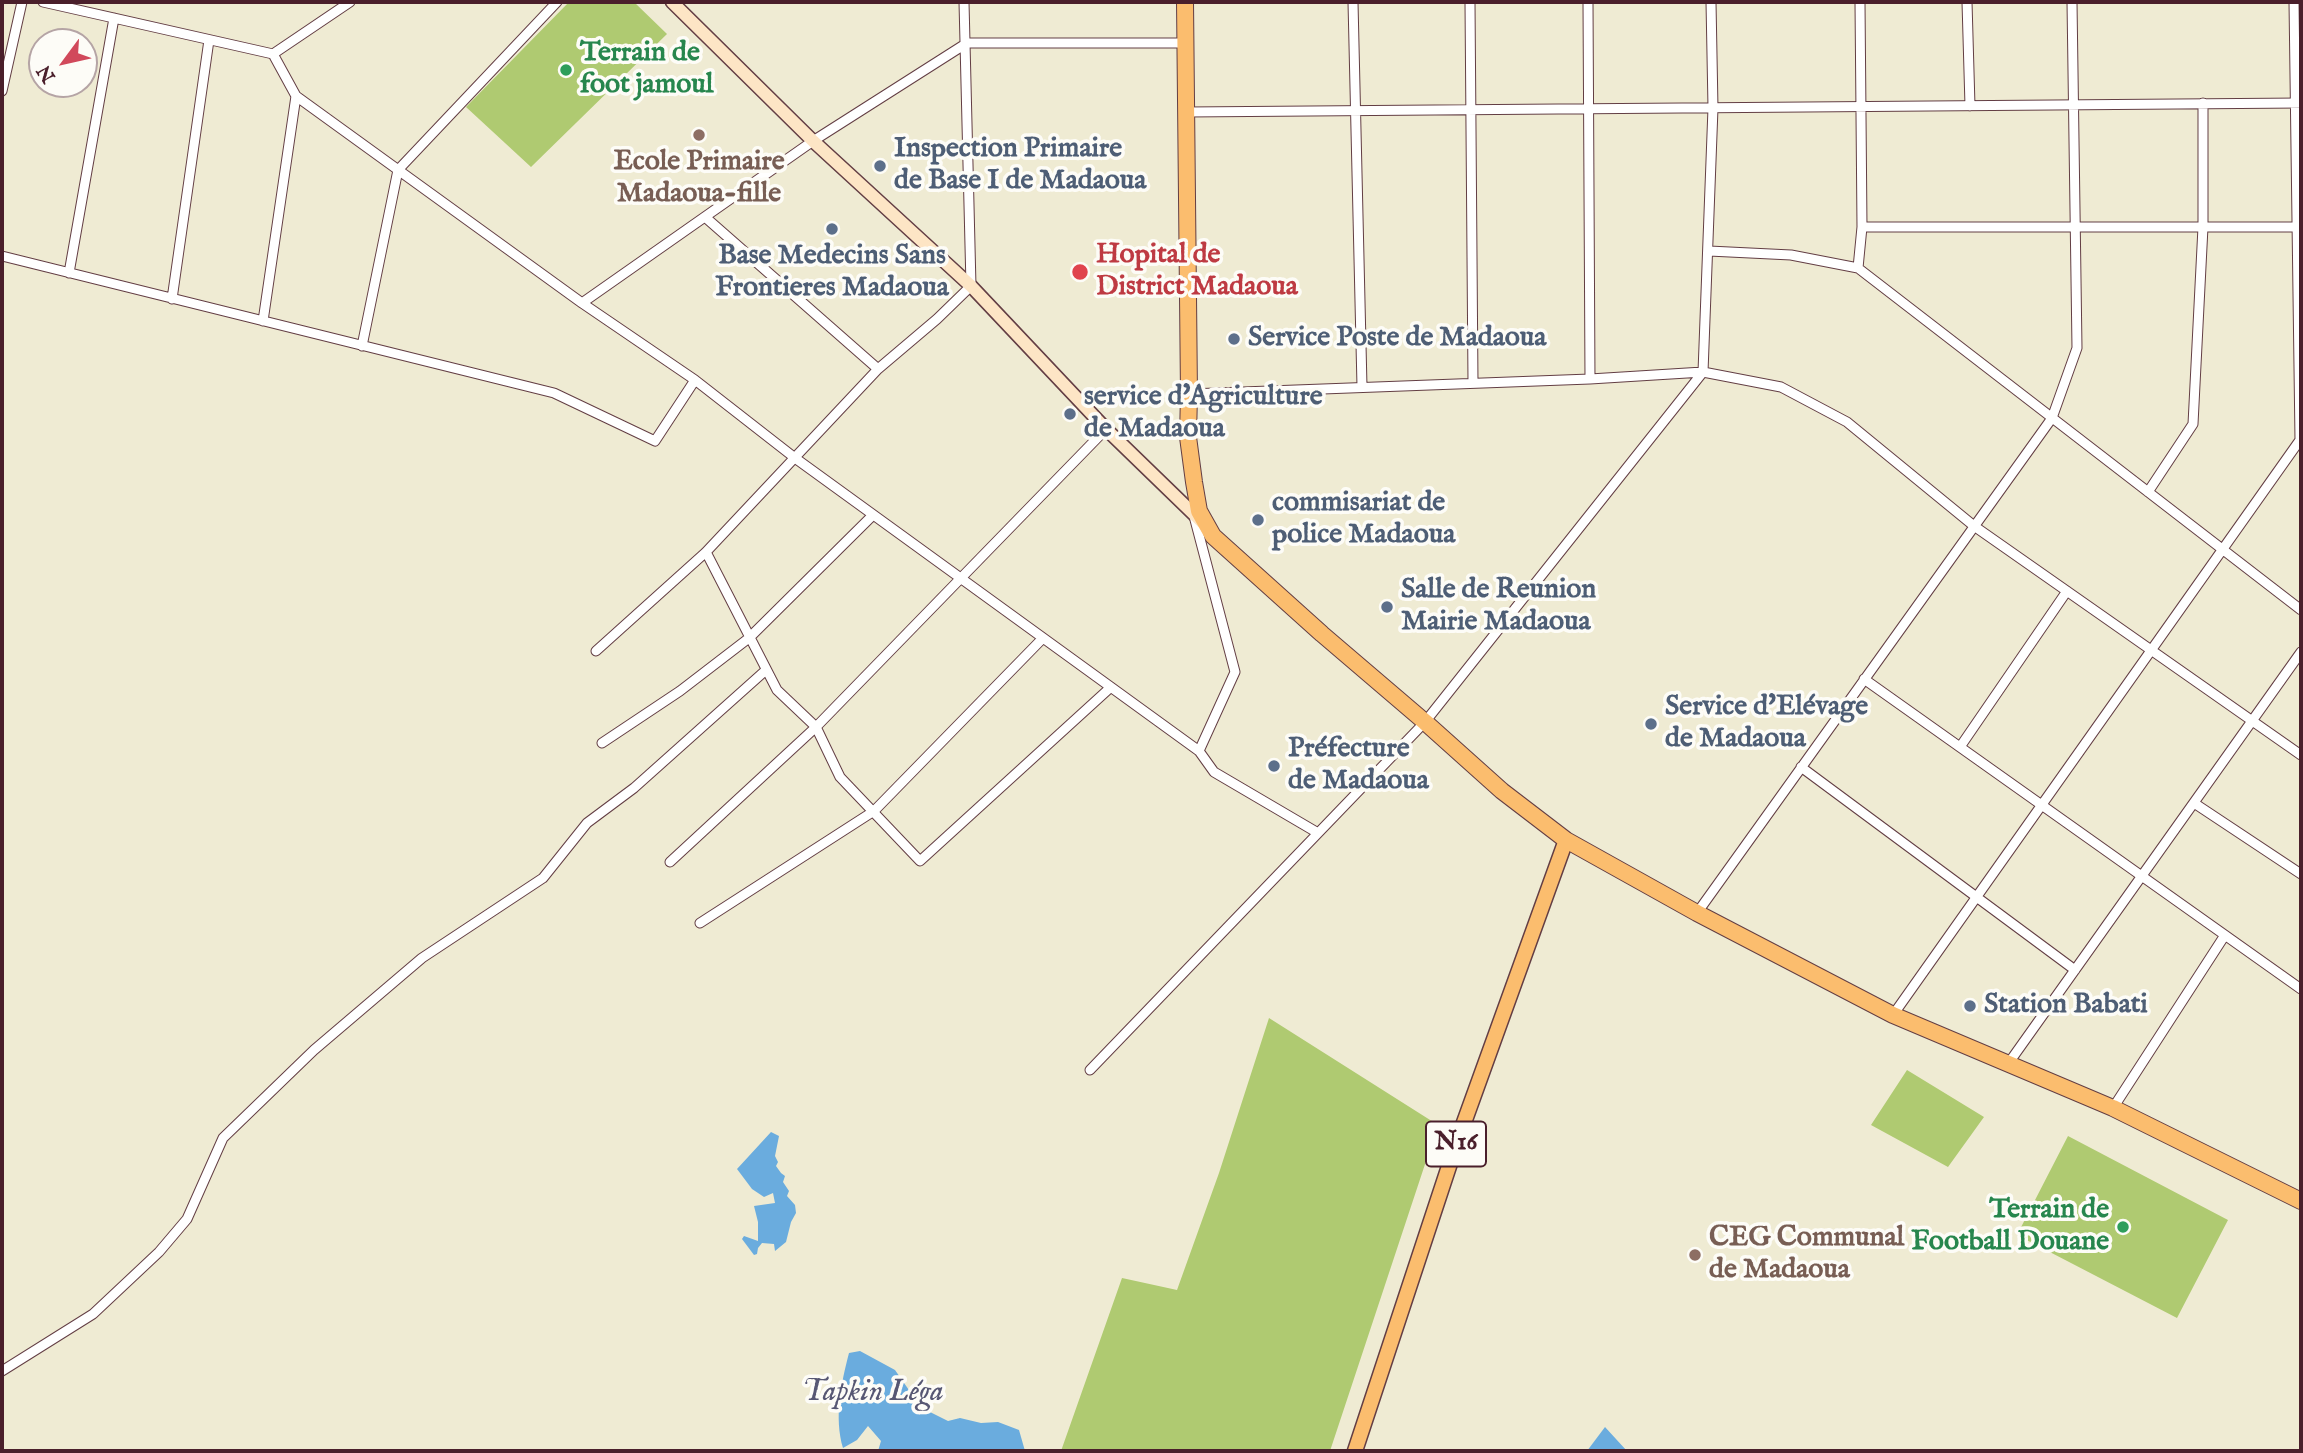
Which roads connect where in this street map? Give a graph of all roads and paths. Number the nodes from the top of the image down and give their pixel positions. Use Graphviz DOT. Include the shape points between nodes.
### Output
graph roads {
  1 [pos="22,2"];
  2 [pos="43,2"];
  3 [pos="350,2"];
  4 [pos="557,2"];
  5 [pos="672,2"];
  6 [pos="964,2"];
  7 [pos="1185,2"];
  8 [pos="1353,2"];
  9 [pos="1470,2"];
  10 [pos="1588,2"];
  11 [pos="1711,2"];
  12 [pos="1860,2"];
  13 [pos="1967,2"];
  14 [pos="2072,2"];
  15 [pos="2294,2"];
  16 [pos="114,18"];
  17 [pos="209,40"];
  18 [pos="967,43"];
  19 [pos="1185,43"];
  20 [pos="274,54"];
  21 [pos="2,91"];
  22 [pos="296,96"];
  23 [pos="2203,103"];
  24 [pos="2298,103"];
  25 [pos="2074,104"];
  26 [pos="1970,106"];
  27 [pos="1860,107"];
  28 [pos="1713,108"];
  29 [pos="1588,109"];
  30 [pos="1470,110"];
  31 [pos="1355,111"];
  32 [pos="1187,112"];
  33 [pos="813,141"];
  34 [pos="398,170"];
  35 [pos="705,217"];
  36 [pos="1862,227"];
  37 [pos="2075,227"];
  38 [pos="2203,227"];
  39 [pos="2298,227"];
  40 [pos="1709,250"];
  41 [pos="2,256"];
  42 [pos="1858,268"];
  43 [pos="69,273"];
  44 [pos="971,286"];
  45 [pos="172,299"];
  46 [pos="582,303"];
  47 [pos="263,321"];
  48 [pos="362,346"];
  49 [pos="878,369"];
  50 [pos="1703,372"];
  51 [pos="1590,379"];
  52 [pos="695,380"];
  53 [pos="1473,383"];
  54 [pos="1362,387"];
  55 [pos="1189,394"];
  56 [pos="2052,418"];
  57 [pos="1106,429"];
  58 [pos="795,458"];
  59 [pos="2148,492"];
  60 [pos="873,515"];
  61 [pos="1199,520"];
  62 [pos="1974,526"];
  63 [pos="2222,549"];
  64 [pos="706,552"];
  65 [pos="962,579"];
  66 [pos="2067,591"];
  67 [pos="2301,610"];
  68 [pos="748,638"];
  69 [pos="1042,638"];
  70 [pos="2151,650"];
  71 [pos="596,651"];
  72 [pos="2301,652"];
  73 [pos="766,670"];
  74 [pos="1864,679"];
  75 [pos="1111,687"];
  76 [pos="1425,722"];
  77 [pos="2253,722"];
  78 [pos="816,727"];
  79 [pos="602,743"];
  80 [pos="1960,747"];
  81 [pos="1199,751"];
  82 [pos="2301,755"];
  83 [pos="1801,767"];
  84 [pos="2194,803"];
  85 [pos="2041,804"];
  86 [pos="874,811"];
  87 [pos="1318,833"];
  88 [pos="1566,840"];
  89 [pos="670,862"];
  90 [pos="2301,874"];
  91 [pos="2142,876"];
  92 [pos="1976,897"];
  93 [pos="1697,913"];
  94 [pos="700,923"];
  95 [pos="2225,935"];
  96 [pos="2075,970"];
  97 [pos="2301,989"];
  98 [pos="1893,1015"];
  99 [pos="2008,1064"];
  100 [pos="1090,1070"];
  101 [pos="2113,1108"];
  102 [pos="2301,1201"];
  103 [pos="2,1371"];
  104 [pos="1355,1451"];
  1 -- 21 [label="street"];
  2 -- 16 [label="street"];
  3 -- 20 [label="street"];
  4 -- 34 [label="street"];
  5 -- 33 [label="street"];
  6 -- 18 [label="street"];
  7 -- 19 [label="highway"];
  8 -- 31 [label="street"];
  9 -- 30 [label="street"];
  10 -- 29 [label="street"];
  11 -- 28 [label="street"];
  12 -- 27 [label="street"];
  13 -- 26 [label="street"];
  14 -- 25 [label="street"];
  15 -- 24 [label="street"];
  16 -- 17 [label="street"];
  16 -- 43 [label="street"];
  17 -- 20 [label="street"];
  17 -- 45 [label="street"];
  18 -- 19 [label="street"];
  18 -- 33 [label="street"];
  18 -- 44 [label="street"];
  19 -- 32 [label="highway"];
  20 -- 22 [label="street"];
  22 -- 34 [label="street"];
  22 -- 47 [label="street"];
  23 -- 24 [label="street"];
  23 -- 25 [label="street"];
  23 -- 38 [label="street"];
  24 -- 39 [label="street"];
  25 -- 26 [label="street"];
  25 -- 37 [label="street"];
  26 -- 27 [label="street"];
  27 -- 28 [label="street"];
  27 -- 36 [label="street"];
  28 -- 29 [label="street"];
  28 -- 40 [label="street"];
  29 -- 30 [label="street"];
  29 -- 51 [label="street"];
  30 -- 31 [label="street"];
  30 -- 53 [label="street"];
  31 -- 32 [label="street"];
  31 -- 54 [label="street"];
  32 -- 55 [label="highway"];
  33 -- 35 [label="street"];
  33 -- 44 [label="street"];
  34 -- 46 [label="street"];
  34 -- 48 [label="street"];
  35 -- 46 [label="street"];
  35 -- 49 [label="street"];
  36 -- 37 [label="street"];
  36 -- 42 [label="street"];
  37 -- 38 [label="street"];
  37 -- 56 [label="street" via="2077,348"];
  38 -- 39 [label="street"];
  38 -- 59 [label="street" via="2193,424"];
  39 -- 63 [label="street" via="2300,440"];
  40 -- 42 [label="street" via="1791,255"];
  40 -- 50 [label="street"];
  41 -- 43 [label="street"];
  42 -- 56 [label="street"];
  43 -- 45 [label="street"];
  44 -- 49 [label="street"];
  44 -- 57 [label="street"];
  45 -- 47 [label="street"];
  46 -- 52 [label="street"];
  47 -- 48 [label="street"];
  48 -- 52 [label="street" via="554,393 654,441"];
  49 -- 58 [label="street"];
  50 -- 51 [label="street"];
  50 -- 62 [label="street" via="1781,387 1847,422"];
  50 -- 76 [label="street"];
  51 -- 53 [label="street"];
  52 -- 58 [label="street"];
  53 -- 54 [label="street"];
  54 -- 55 [label="street"];
  55 -- 61 [label="highway" via="1188,437"];
  56 -- 59 [label="street"];
  56 -- 62 [label="street"];
  57 -- 61 [label="street"];
  57 -- 65 [label="street"];
  58 -- 60 [label="street"];
  58 -- 64 [label="street"];
  59 -- 63 [label="street"];
  60 -- 65 [label="street"];
  60 -- 68 [label="street"];
  61 -- 76 [label="highway"];
  61 -- 81 [label="street" via="1235,672"];
  62 -- 66 [label="street"];
  62 -- 74 [label="street"];
  63 -- 67 [label="street"];
  63 -- 70 [label="street"];
  64 -- 68 [label="street"];
  64 -- 71 [label="street"];
  65 -- 69 [label="street"];
  65 -- 78 [label="street"];
  66 -- 70 [label="street"];
  66 -- 80 [label="street"];
  68 -- 73 [label="street"];
  68 -- 79 [label="street"];
  69 -- 75 [label="street"];
  69 -- 86 [label="street"];
  70 -- 77 [label="street"];
  70 -- 85 [label="street"];
  72 -- 77 [label="street"];
  73 -- 78 [label="street" via="777,690"];
  73 -- 103 [label="street" via="634,788 587,822 543,878 422,958 314,1050 223,1138 187,1219 159,1252 93,1314"];
  74 -- 80 [label="street"];
  74 -- 83 [label="street"];
  75 -- 81 [label="street"];
  75 -- 86 [label="street" via="920,861"];
  76 -- 87 [label="street"];
  76 -- 88 [label="highway"];
  77 -- 82 [label="street"];
  77 -- 84 [label="street"];
  78 -- 86 [label="street" via="840,777"];
  78 -- 89 [label="street"];
  80 -- 85 [label="street"];
  81 -- 87 [label="street" via="1214,772"];
  83 -- 92 [label="street"];
  83 -- 93 [label="street"];
  84 -- 90 [label="street"];
  84 -- 91 [label="street"];
  85 -- 91 [label="street"];
  85 -- 92 [label="street"];
  86 -- 94 [label="street"];
  87 -- 100 [label="street"];
  88 -- 93 [label="highway"];
  88 -- 104 [label="main road, N16" via="1457,1142"];
  91 -- 95 [label="street"];
  91 -- 96 [label="street"];
  92 -- 96 [label="street"];
  92 -- 98 [label="street"];
  93 -- 98 [label="highway"];
  95 -- 97 [label="street"];
  95 -- 101 [label="street"];
  96 -- 99 [label="street"];
  98 -- 99 [label="highway"];
  99 -- 101 [label="highway"];
  101 -- 102 [label="highway"];
}
